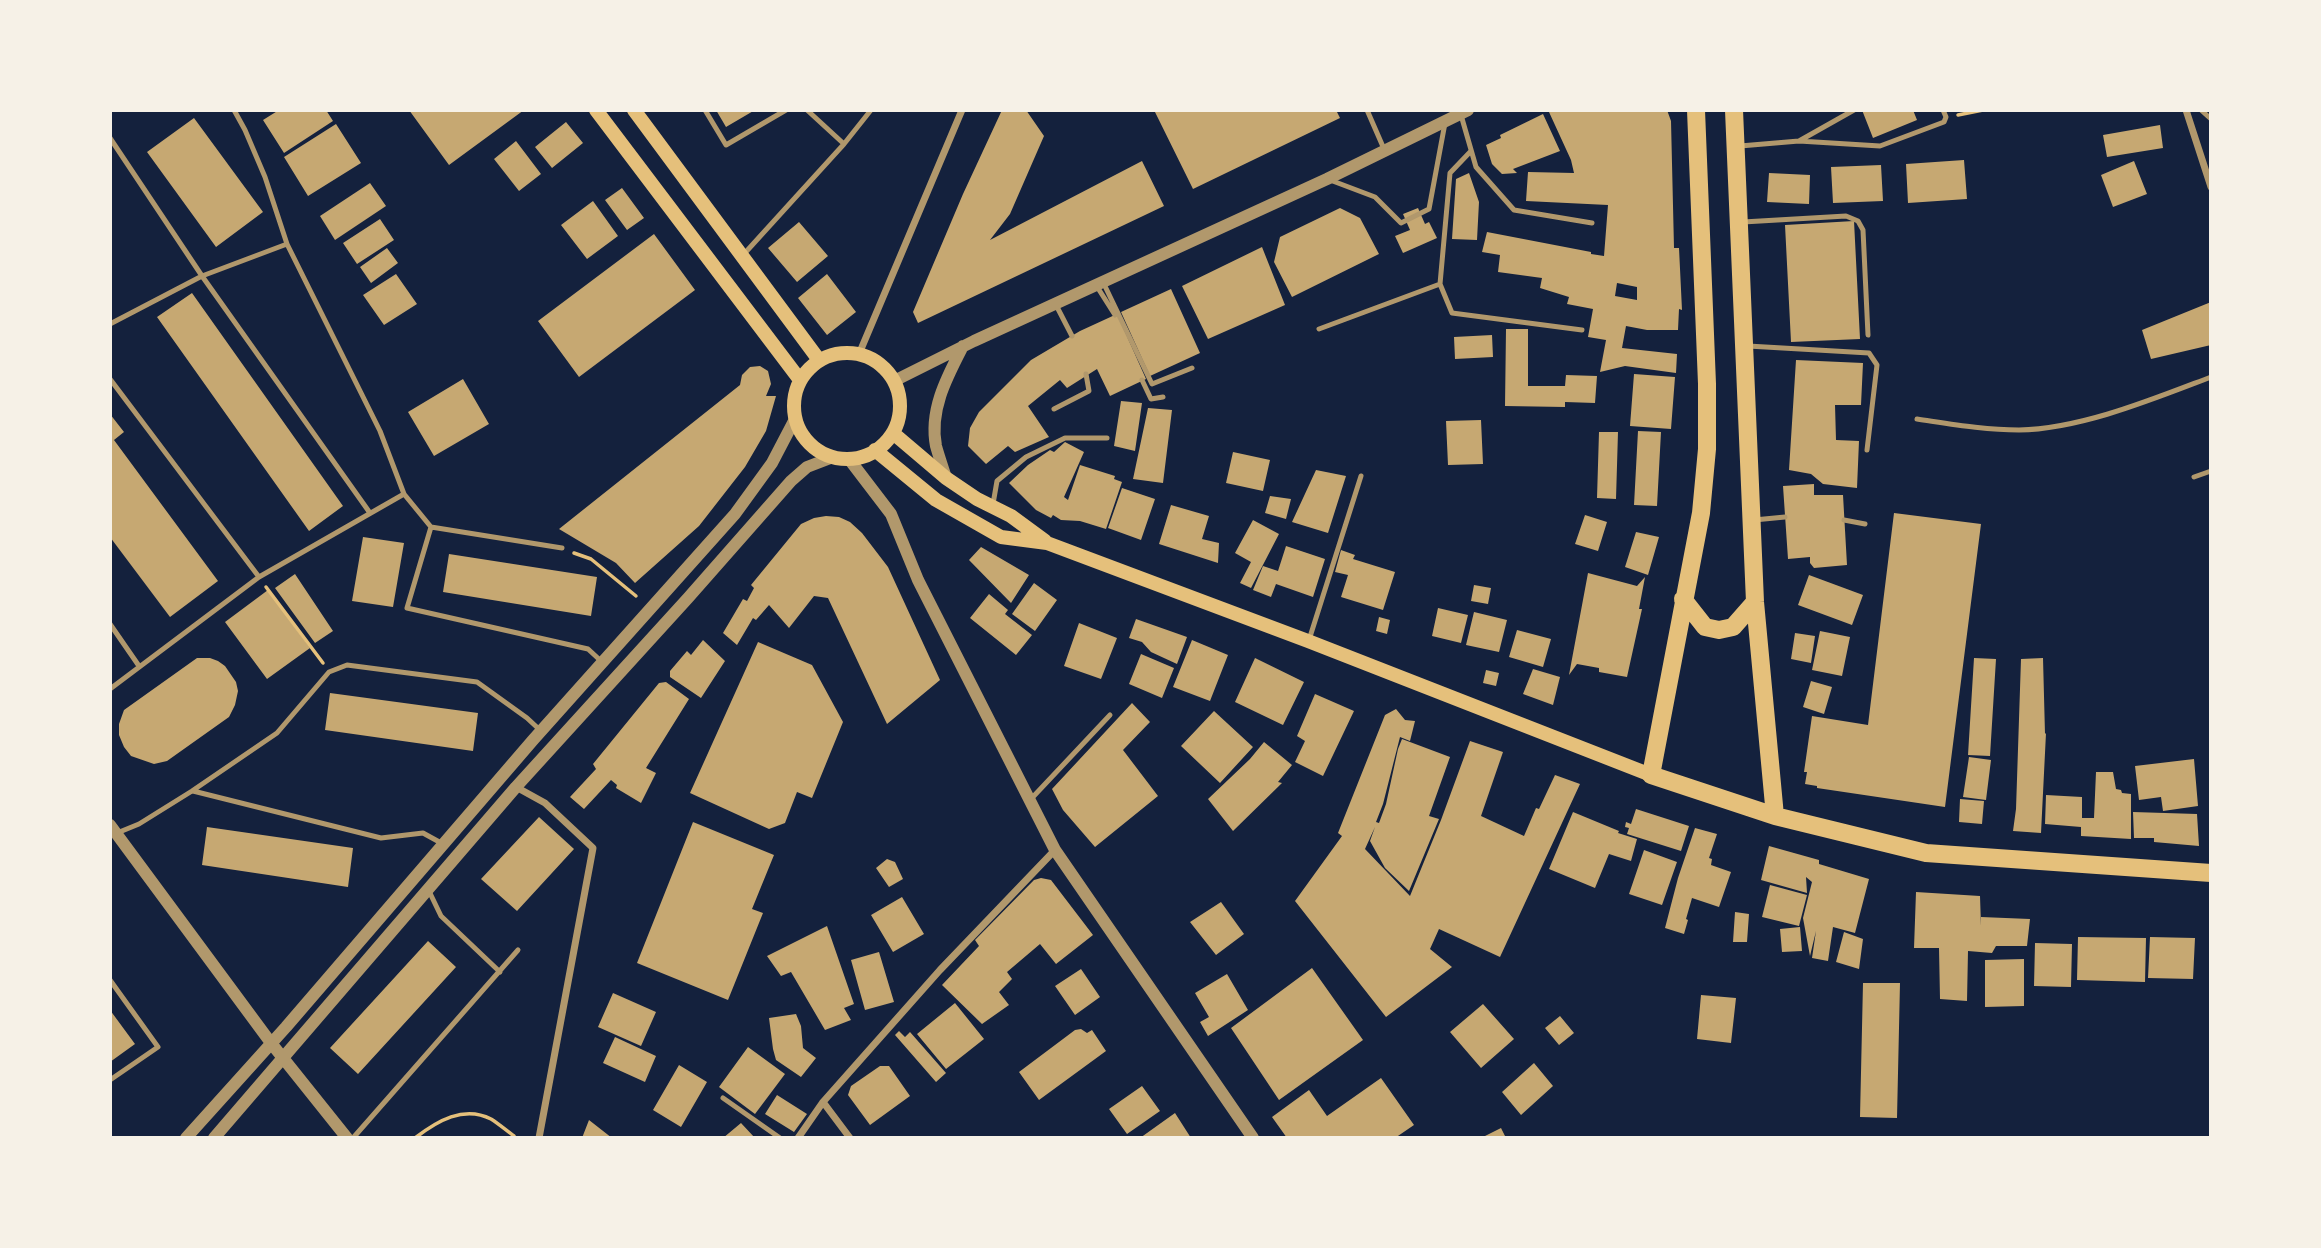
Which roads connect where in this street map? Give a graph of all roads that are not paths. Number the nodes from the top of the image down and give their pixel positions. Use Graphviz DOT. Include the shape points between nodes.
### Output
graph roads {
  1 [pos="234,110"];
  2 [pos="596,110"];
  3 [pos="634,110"];
  4 [pos="705,110"];
  5 [pos="786,110"];
  6 [pos="807,110"];
  7 [pos="871,110"];
  8 [pos="962,110"];
  9 [pos="1367,110"];
  10 [pos="1734,110"];
  11 [pos="1854,110"];
  12 [pos="1943,110"];
  13 [pos="2186,110"];
  14 [pos="2201,110"];
  15 [pos="1465,112"];
  16 [pos="1695,115"];
  17 [pos="2211,119"];
  18 [pos="1445,122"];
  19 [pos="110,138"];
  20 [pos="1799,141"];
  21 [pos="844,144"];
  22 [pos="1737,146"];
  23 [pos="1385,150"];
  24 [pos="1471,151"];
  25 [pos="1327,179"];
  26 [pos="2211,187"];
  27 [pos="1739,222"];
  28 [pos="1592,223"];
  29 [pos="288,244"];
  30 [pos="742,256"];
  31 [pos="202,276"];
  32 [pos="1099,283"];
  33 [pos="1440,284"];
  34 [pos="1055,303"];
  35 [pos="1115,315"];
  36 [pos="110,324"];
  37 [pos="1319,329"];
  38 [pos="1582,330"];
  39 [pos="1868,335"];
  40 [pos="1072,336"];
  41 [pos="963,346"];
  42 [pos="1743,346"];
  43 [pos="859,354"];
  44 [pos="819,360"];
  45 [pos="1192,368"];
  46 [pos="1086,374"];
  47 [pos="2211,377"];
  48 [pos="110,379"];
  49 [pos="800,380"];
  50 [pos="1142,380"];
  51 [pos="894,381"];
  52 [pos="1163,397"];
  53 [pos="1054,409"];
  54 [pos="796,419"];
  55 [pos="1917,419"];
  56 [pos="892,433"];
  57 [pos="1107,438"];
  58 [pos="875,450"];
  59 [pos="1867,450"];
  60 [pos="833,457"];
  61 [pos="849,459"];
  62 [pos="2211,471"];
  63 [pos="1361,476"];
  64 [pos="2194,477"];
  65 [pos="946,478"];
  66 [pos="404,494"];
  67 [pos="992,507"];
  68 [pos="370,513"];
  69 [pos="1785,517"];
  70 [pos="1751,520"];
  71 [pos="1844,520"];
  72 [pos="1865,524"];
  73 [pos="431,527"];
  74 [pos="1048,543"];
  75 [pos="562,548"];
  76 [pos="259,577"];
  77 [pos="1683,599"];
  78 [pos="1755,602"];
  79 [pos="110,624"];
  80 [pos="1308,641"];
  81 [pos="602,662"];
  82 [pos="139,666"];
  83 [pos="110,689"];
  84 [pos="1110,715"];
  85 [pos="541,731"];
  86 [pos="1651,775"];
  87 [pos="516,787"];
  88 [pos="192,791"];
  89 [pos="1028,801"];
  90 [pos="1775,816"];
  91 [pos="113,829"];
  92 [pos="443,844"];
  93 [pos="1055,850"];
  94 [pos="2211,873"];
  95 [pos="428,889"];
  96 [pos="518,950"];
  97 [pos="500,972"];
  98 [pos="110,980"];
  99 [pos="271,1043"];
  100 [pos="283,1058"];
  101 [pos="110,1080"];
  102 [pos="723,1098"];
  103 [pos="823,1102"];
  104 [pos="186,1138"];
  105 [pos="214,1138"];
  106 [pos="346,1138"];
  107 [pos="353,1138"];
  108 [pos="539,1138"];
  109 [pos="780,1138"];
  110 [pos="798,1138"];
  111 [pos="850,1138"];
  112 [pos="1253,1138"];
  1 -- 29 [label="lane" via="265,177"];
  2 -- 49 [label="main road"];
  3 -- 30 [label="main road"];
  4 -- 5 [label="lane" via="726,145"];
  6 -- 21 [label="lane"];
  7 -- 21 [label="lane"];
  8 -- 43 [label="street"];
  9 -- 23 [label="lane"];
  10 -- 22 [label="main road"];
  11 -- 20 [label="lane"];
  12 -- 20 [label="lane" via="1944,122 1880,146"];
  13 -- 26 [label="street"];
  14 -- 17 [label="lane"];
  15 -- 18 [label="street"];
  15 -- 24 [label="lane"];
  16 -- 77 [label="main road" via="1707,449 1701,513"];
  18 -- 23 [label="street"];
  18 -- 25 [label="lane" via="1429,209 1401,223 1375,197"];
  19 -- 31 [label="lane"];
  20 -- 22 [label="lane"];
  21 -- 30 [label="lane"];
  22 -- 27 [label="main road"];
  23 -- 25 [label="street"];
  24 -- 28 [label="lane" via="1476,167 1514,210"];
  24 -- 33 [label="lane" via="1450,173"];
  25 -- 32 [label="street"];
  27 -- 39 [label="lane" via="1846,216 1858,221 1863,230"];
  27 -- 42 [label="main road"];
  29 -- 31 [label="lane"];
  29 -- 66 [label="lane" via="380,431"];
  30 -- 44 [label="main road"];
  31 -- 36 [label="lane"];
  31 -- 68 [label="lane"];
  32 -- 34 [label="street"];
  32 -- 35 [label="lane"];
  32 -- 45 [label="lane" via="1152,384"];
  33 -- 37 [label="lane"];
  33 -- 38 [label="lane" via="1452,313"];
  34 -- 40 [label="lane"];
  34 -- 41 [label="street"];
  41 -- 51 [label="street"];
  41 -- 65 [label="street" via="943,384 935,417 936,445"];
  42 -- 59 [label="lane" via="1869,353 1877,365"];
  42 -- 70 [label="main road"];
  43 -- 44 [label="main road" via="838,353"];
  43 -- 51 [label="main road" via="871,358"];
  44 -- 49 [label="main road"];
  46 -- 53 [label="lane" via="1089,391"];
  47 -- 55 [label="lane" via="2081,421 2021,430"];
  48 -- 76 [label="lane"];
  49 -- 54 [label="main road"];
  50 -- 52 [label="lane" via="1151,399"];
  51 -- 56 [label="main road" via="899,416"];
  54 -- 60 [label="main road" via="804,437"];
  54 -- 81 [label="street" via="772,463 735,514"];
  56 -- 58 [label="main road"];
  56 -- 65 [label="main road"];
  57 -- 67 [label="lane" via="1065,438 1026,457 997,481"];
  58 -- 61 [label="main road"];
  58 -- 74 [label="main road" via="936,500 1001,537"];
  60 -- 61 [label="main road"];
  60 -- 87 [label="street" via="807,467 791,481"];
  61 -- 89 [label="street" via="891,514 918,580"];
  62 -- 64 [label="lane"];
  63 -- 80 [label="lane"];
  65 -- 67 [label="main road"];
  66 -- 68 [label="lane"];
  66 -- 73 [label="lane"];
  67 -- 74 [label="main road"];
  68 -- 76 [label="lane"];
  69 -- 70 [label="lane"];
  70 -- 78 [label="main road"];
  71 -- 72 [label="lane"];
  73 -- 75 [label="lane"];
  73 -- 81 [label="lane" via="407,608 588,649"];
  74 -- 80 [label="main road"];
  76 -- 82 [label="lane"];
  77 -- 78 [label="main road" via="1705,627 1719,629 1733,627"];
  77 -- 86 [label="main road"];
  78 -- 90 [label="main road"];
  79 -- 82 [label="lane"];
  80 -- 86 [label="main road"];
  81 -- 85 [label="street"];
  82 -- 83 [label="lane"];
  84 -- 89 [label="lane"];
  85 -- 88 [label="lane" via="477,682 347,666 329,672 277,733"];
  85 -- 92 [label="street"];
  86 -- 90 [label="main road"];
  87 -- 95 [label="street"];
  87 -- 108 [label="street" via="545,803 593,849"];
  88 -- 91 [label="lane" via="139,824"];
  88 -- 92 [label="lane" via="382,838 423,833"];
  89 -- 93 [label="street"];
  90 -- 94 [label="main road" via="1926,853"];
  91 -- 99 [label="street"];
  92 -- 99 [label="street"];
  93 -- 103 [label="street"];
  93 -- 112 [label="street"];
  95 -- 97 [label="lane" via="441,916"];
  95 -- 100 [label="street"];
  96 -- 97 [label="lane"];
  97 -- 107 [label="lane"];
  98 -- 101 [label="lane" via="158,1047"];
  99 -- 100 [label="street"];
  99 -- 104 [label="street"];
  100 -- 105 [label="street"];
  100 -- 106 [label="street"];
  102 -- 109 [label="lane"];
  103 -- 110 [label="street"];
  103 -- 111 [label="street"];
}
